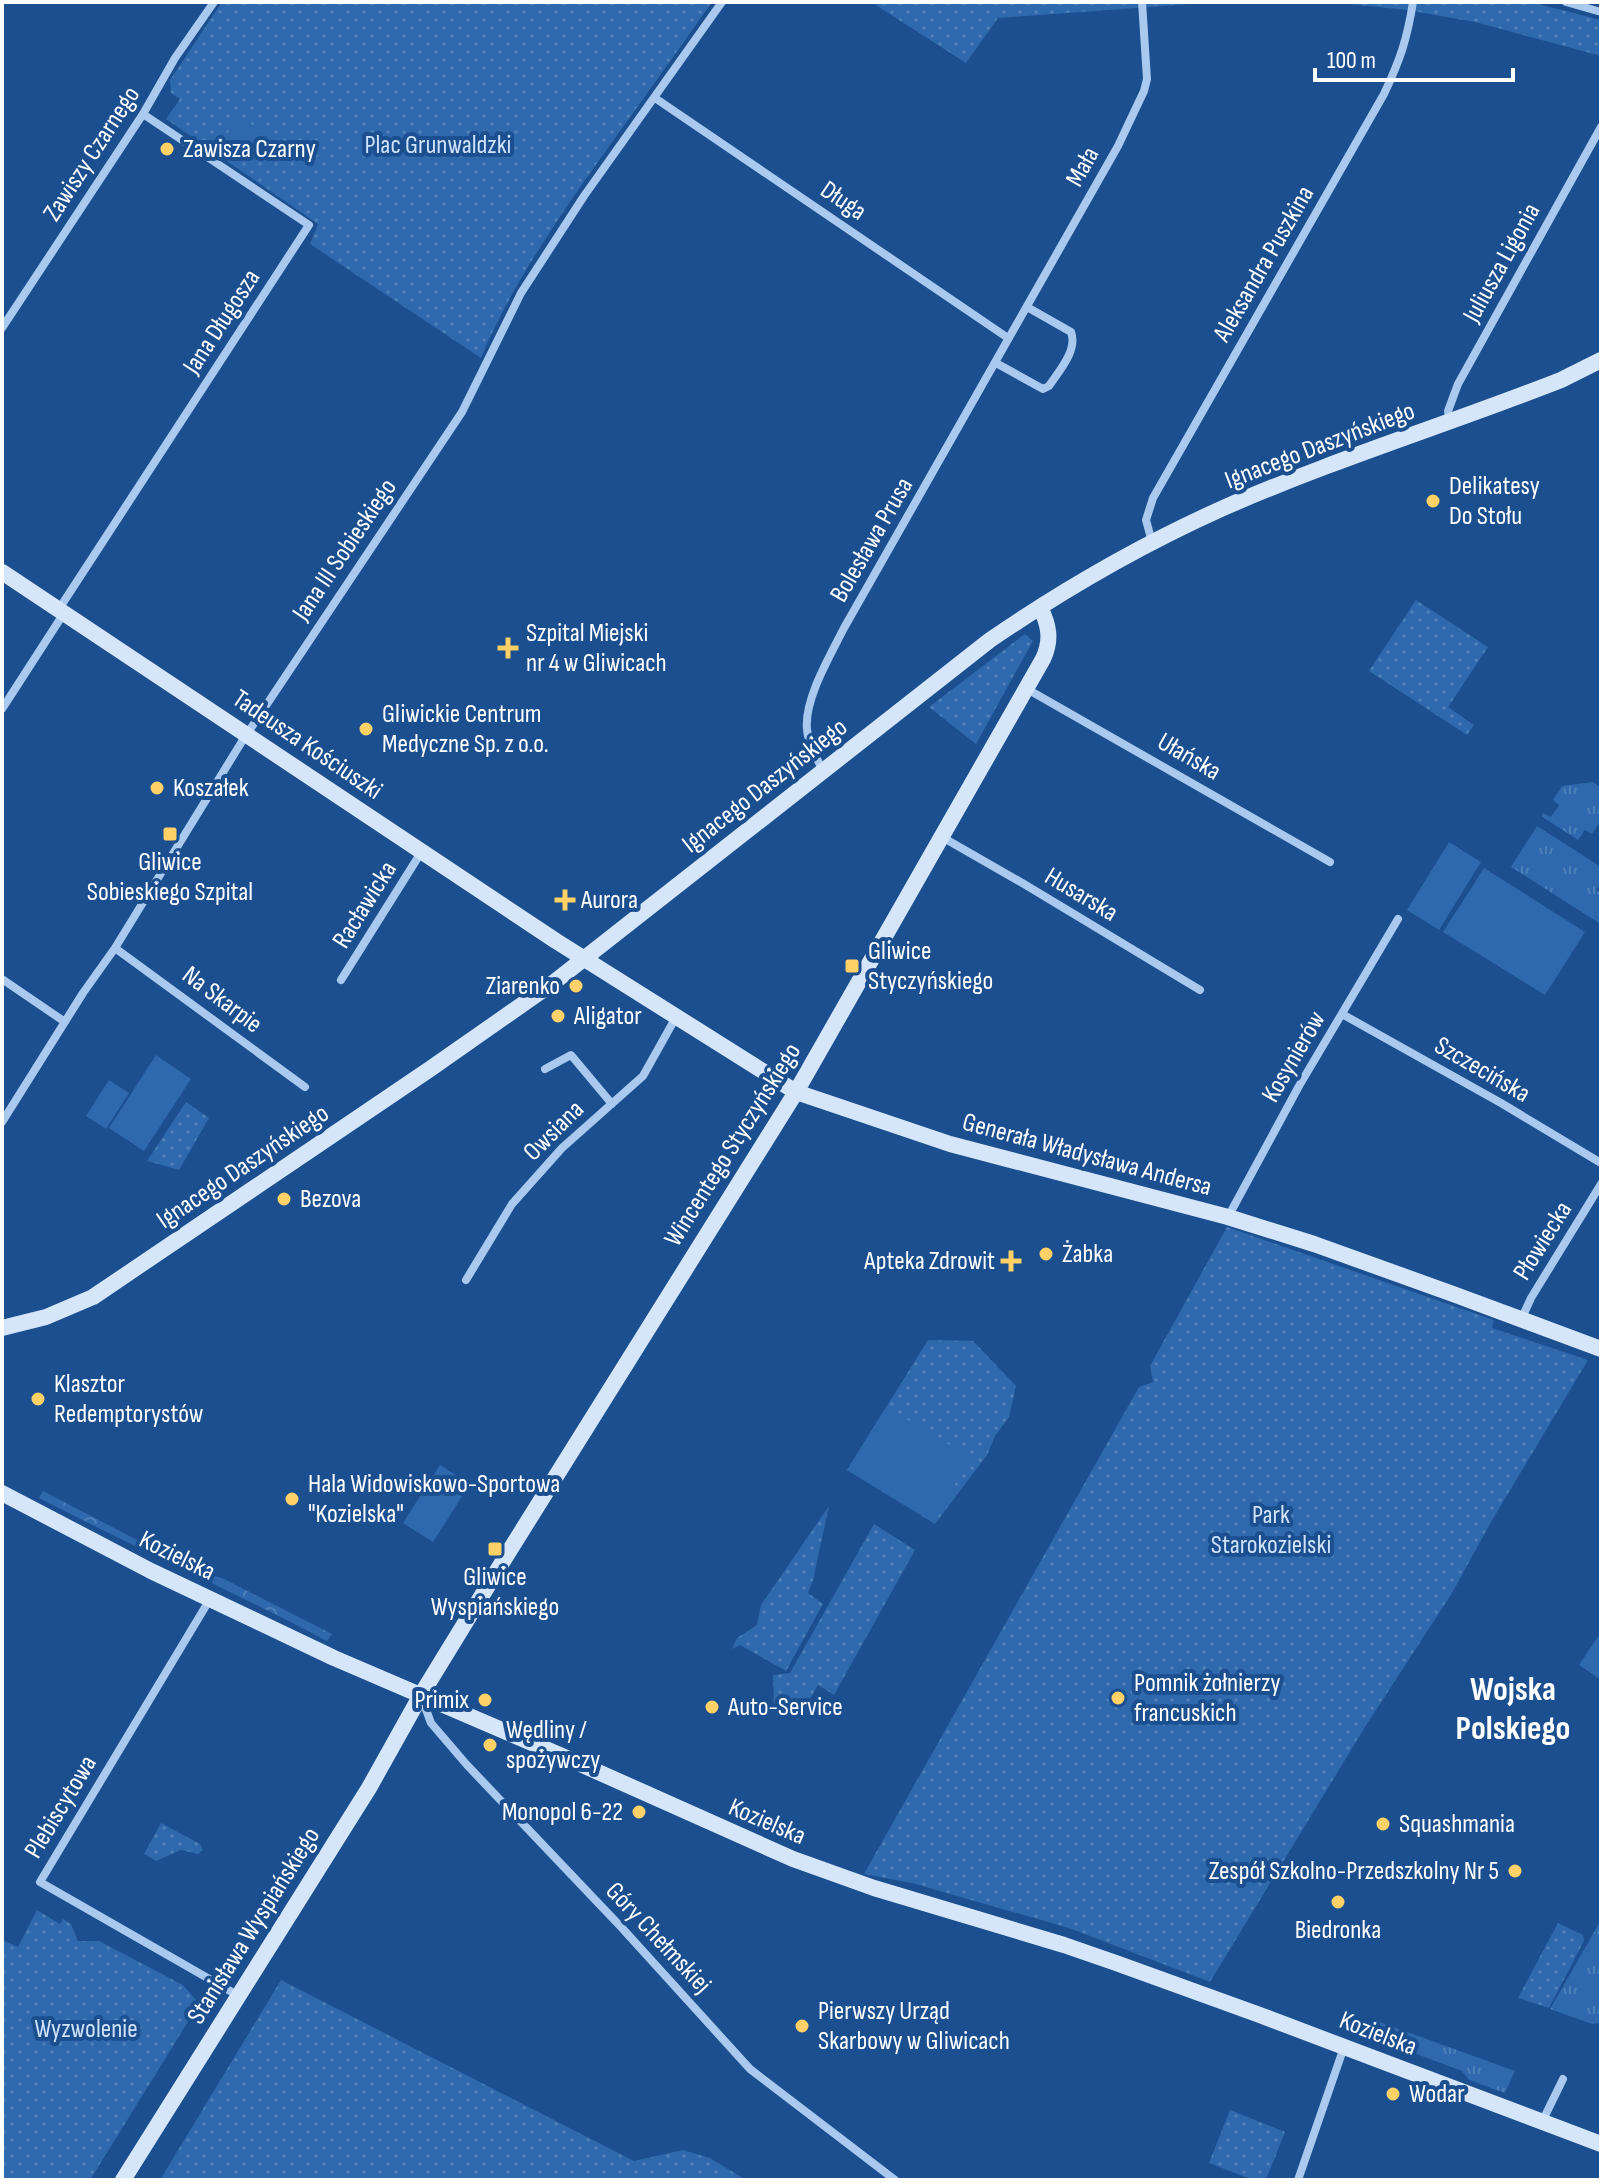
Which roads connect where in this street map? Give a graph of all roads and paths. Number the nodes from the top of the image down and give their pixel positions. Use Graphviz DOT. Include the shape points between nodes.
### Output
graph roads {
  1 [pos="214,2"];
  2 [pos="722,2"];
  3 [pos="1142,2"];
  4 [pos="1413,2"];
  5 [pos="1566,2"];
  6 [pos="1601,12"];
  7 [pos="655,98"];
  8 [pos="143,114"];
  9 [pos="1601,127"];
  10 [pos="1027,307"];
  11 [pos="2,328"];
  12 [pos="1008,338"];
  13 [pos="1601,360"];
  14 [pos="996,363"];
  15 [pos="1450,422"];
  16 [pos="1153,543"];
  17 [pos="2,572"];
  18 [pos="1040,607"];
  19 [pos="62,611"];
  20 [pos="1027,689"];
  21 [pos="2,709"];
  22 [pos="247,734"];
  23 [pos="823,771"];
  24 [pos="941,837"];
  25 [pos="423,851"];
  26 [pos="1330,862"];
  27 [pos="1398,919"];
  28 [pos="115,948"];
  29 [pos="584,959"];
  30 [pos="2,979"];
  31 [pos="341,980"];
  32 [pos="1200,990"];
  33 [pos="1342,1014"];
  34 [pos="676,1017"];
  35 [pos="65,1022"];
  36 [pos="545,1069"];
  37 [pos="305,1087"];
  38 [pos="796,1092"];
  39 [pos="612,1104"];
  40 [pos="2,1122"];
  41 [pos="1601,1163"];
  42 [pos="1601,1184"];
  43 [pos="1228,1217"];
  44 [pos="466,1280"];
  45 [pos="1521,1320"];
  46 [pos="2,1328"];
  47 [pos="1601,1349"];
  48 [pos="2,1493"];
  49 [pos="210,1599"];
  50 [pos="421,1695"];
  51 [pos="239,1996"];
  52 [pos="1344,2047"];
  53 [pos="1563,2079"];
  54 [pos="1542,2123"];
  55 [pos="1601,2144"];
  56 [pos="123,2180"];
  57 [pos="895,2180"];
  58 [pos="1298,2180"];
  1 -- 8 [label="street, Zawiszy Czarnego"];
  2 -- 7 [label="street, Jana III Sobieskiego"];
  3 -- 10 [label="street, Mała" via="1144,91"];
  4 -- 16 [label="street, Aleksandra Puszkina" via="1407,38 1384,94 1153,498 1146,520"];
  5 -- 6 [label="street"];
  7 -- 12 [label="street, Długa"];
  7 -- 22 [label="street, Jana III Sobieskiego" via="521,293 462,412"];
  8 -- 11 [label="street, Zawiszy Czarnego"];
  8 -- 19 [label="street, Jana Długosza" via="309,225"];
  9 -- 15 [label="street, Juliusza Ligonia" via="1458,384 1448,411"];
  10 -- 12 [label="street, Mała"];
  10 -- 14 [label="street" via="1071,332 1073,347 1043,389"];
  12 -- 14 [label="street, Bolesława Prusa"];
  13 -- 15 [label="street, Ignacego Daszyńskiego"];
  14 -- 23 [label="street, Bolesława Prusa" via="844,628 814,693 807,729"];
  15 -- 16 [label="street, Ignacego Daszyńskiego" via="1252,496"];
  16 -- 18 [label="street, Ignacego Daszyńskiego"];
  17 -- 19 [label="street, Tadeusza Kościuszki"];
  18 -- 20 [label="street, Wincentego Styczyńskiego" via="1049,643"];
  18 -- 23 [label="street, Ignacego Daszyńskiego"];
  19 -- 21 [label="street"];
  19 -- 22 [label="street, Tadeusza Kościuszki"];
  20 -- 24 [label="street, Wincentego Styczyńskiego"];
  20 -- 26 [label="street, Ułańska"];
  22 -- 25 [label="street, Tadeusza Kościuszki"];
  22 -- 28 [label="street, Jana III Sobieskiego"];
  23 -- 29 [label="street, Ignacego Daszyńskiego"];
  24 -- 32 [label="street, Husarska"];
  24 -- 38 [label="street, Wincentego Styczyńskiego"];
  25 -- 29 [label="street, Tadeusza Kościuszki"];
  25 -- 31 [label="street, Racławicka"];
  27 -- 33 [label="street, Kosynierów"];
  28 -- 35 [label="street, Jana III Sobieskiego"];
  28 -- 37 [label="street, Na Skarpie"];
  29 -- 34 [label="street, Generała Władysława Andersa"];
  29 -- 46 [label="street, Ignacego Daszyńskiego" via="104,1290 62,1311"];
  30 -- 35 [label="street"];
  33 -- 41 [label="street, Szczecińska"];
  33 -- 43 [label="street, Kosynierów"];
  34 -- 38 [label="street, Generała Władysława Andersa"];
  34 -- 39 [label="street, Owsiana" via="643,1076"];
  35 -- 40 [label="street, Jana III Sobieskiego"];
  36 -- 39 [label="street" via="571,1055"];
  38 -- 43 [label="street, Generała Władysława Andersa" via="950,1144"];
  38 -- 50 [label="street, Wincentego Styczyńskiego"];
  39 -- 44 [label="street, Owsiana" via="562,1148 512,1204"];
  42 -- 45 [label="street, Płowiecka"];
  43 -- 45 [label="street, Generała Władysława Andersa"];
  45 -- 47 [label="street, Generała Władysława Andersa"];
  48 -- 49 [label="street, Kozielska"];
  49 -- 50 [label="street, Kozielska"];
  49 -- 51 [label="street, Plebiscytowa" via="40,1882"];
  50 -- 51 [label="street, Stanisława Wyspiańskiego"];
  50 -- 52 [label="street, Kozielska" via="820,1870 1077,1950"];
  50 -- 57 [label="street, Góry Chełmskiej" via="431,1723 467,1765 750,2069"];
  51 -- 56 [label="street, Stanisława Wyspiańskiego"];
  52 -- 54 [label="street, Kozielska"];
  52 -- 58 [label="street"];
  53 -- 54 [label="street"];
  54 -- 55 [label="street, Kozielska"];
}
